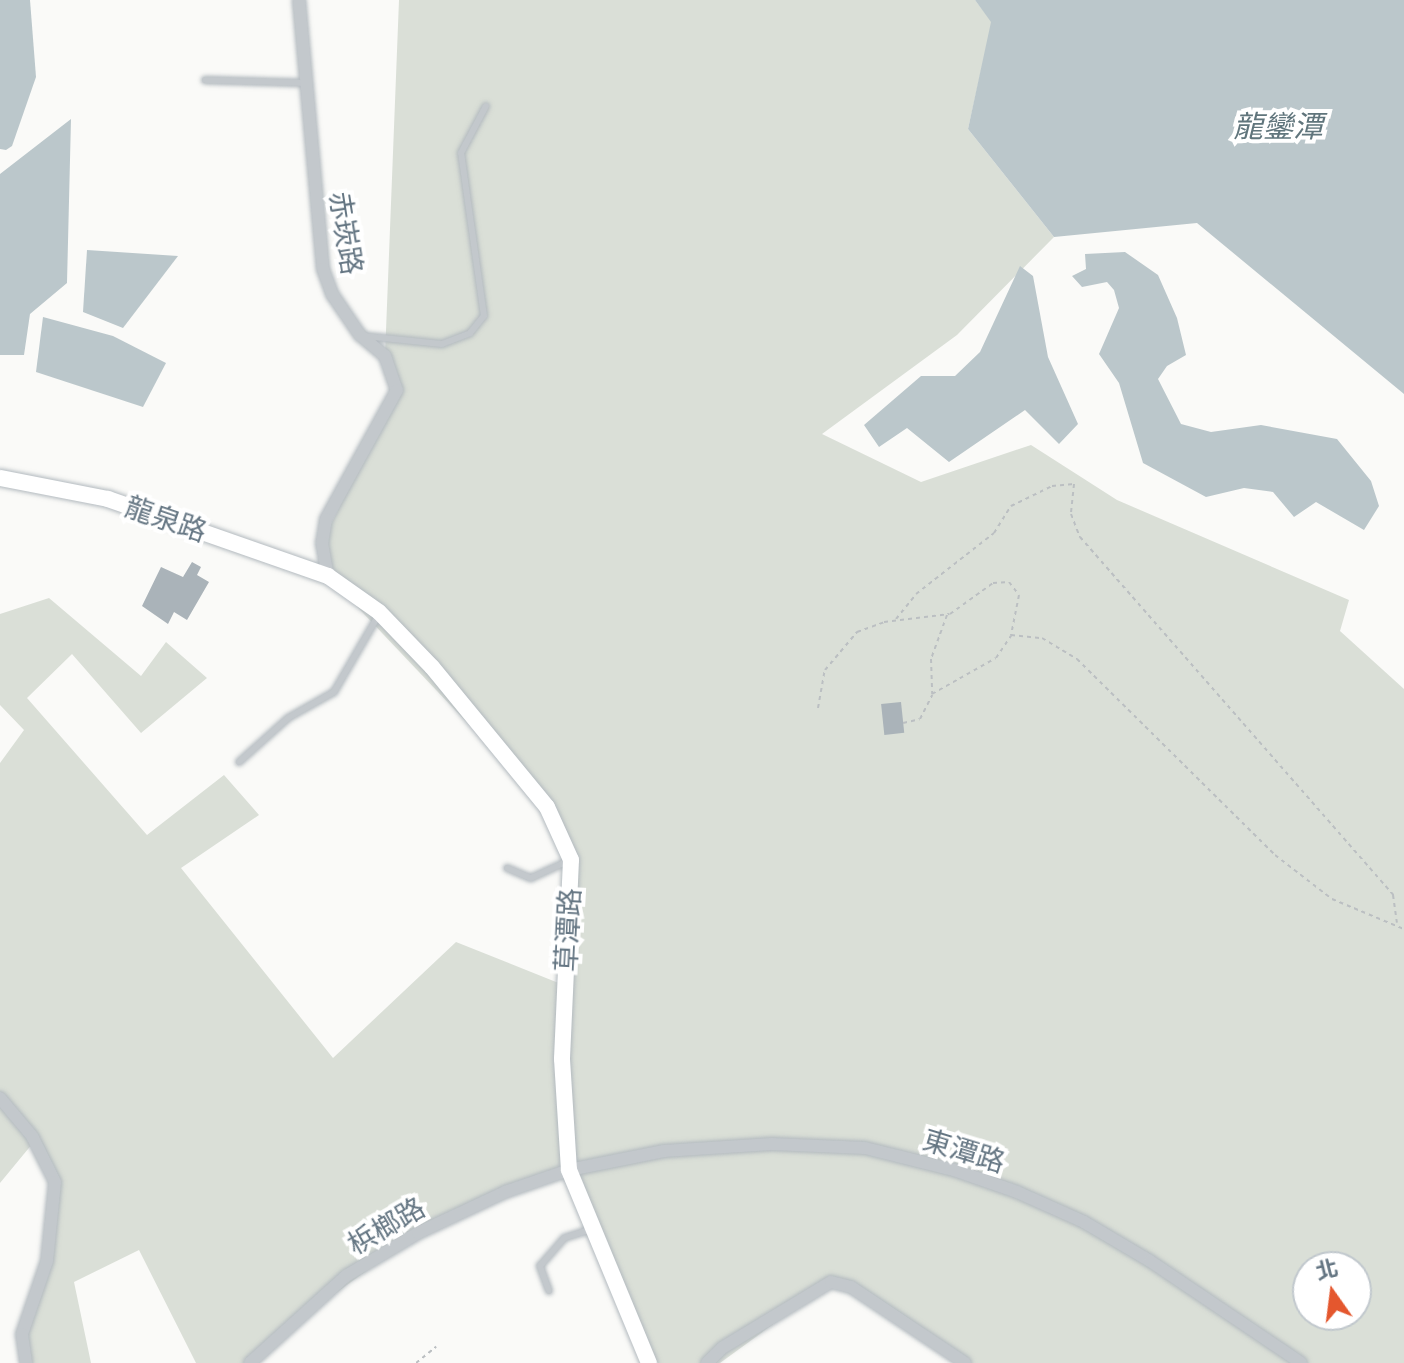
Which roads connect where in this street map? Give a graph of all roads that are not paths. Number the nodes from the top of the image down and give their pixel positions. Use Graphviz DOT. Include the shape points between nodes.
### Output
graph roads {
  1 [pos="299,0"];
  2 [pos="205,80"];
  3 [pos="304,83"];
  4 [pos="486,106"];
  5 [pos="360,335"];
  6 [pos="0,478"];
  7 [pos="328,576"];
  8 [pos="379,612"];
  9 [pos="239,762"];
  10 [pos="571,860"];
  11 [pos="507,868"];
  12 [pos="0,1098"];
  13 [pos="569,1170"];
  14 [pos="592,1229"];
  15 [pos="549,1291"];
  16 [pos="1284,1358"];
  17 [pos="26,1363"];
  18 [pos="250,1363"];
  19 [pos="649,1363"];
  20 [pos="707,1363"];
  21 [pos="965,1363"];
  22 [pos="1301,1363"];
  1 -- 3 [label="street, 赤崁路"];
  2 -- 3 [label="lane"];
  3 -- 5 [label="street, 赤崁路" via="323,269 332,294"];
  4 -- 5 [label="lane" via="461,153 484,316 470,333 442,344"];
  5 -- 7 [label="street, 赤崁路" via="385,356 397,390 326,519 322,543"];
  6 -- 7 [label="street, 龍泉路" via="108,499"];
  7 -- 8 [label="street, 草潭路"];
  8 -- 9 [label="lane" via="334,692 288,718"];
  8 -- 10 [label="street, 草潭路" via="547,807"];
  10 -- 11 [label="lane" via="531,878"];
  10 -- 13 [label="street, 草潭路" via="562,1059"];
  12 -- 17 [label="street" via="32,1136 55,1182 47,1261 22,1334"];
  13 -- 14 [label="street, 草潭路"];
  13 -- 16 [label="street, 東潭路" via="737,1144 865,1148 954,1170 1084,1222"];
  13 -- 18 [label="street, 梹榔路" via="505,1192 418,1233 346,1276"];
  14 -- 15 [label="lane" via="564,1238 540,1266"];
  14 -- 19 [label="street, 草潭路"];
  16 -- 22 [label="street, 東潭路"];
  20 -- 21 [label="street" via="722,1348 831,1282 851,1287"];
}
